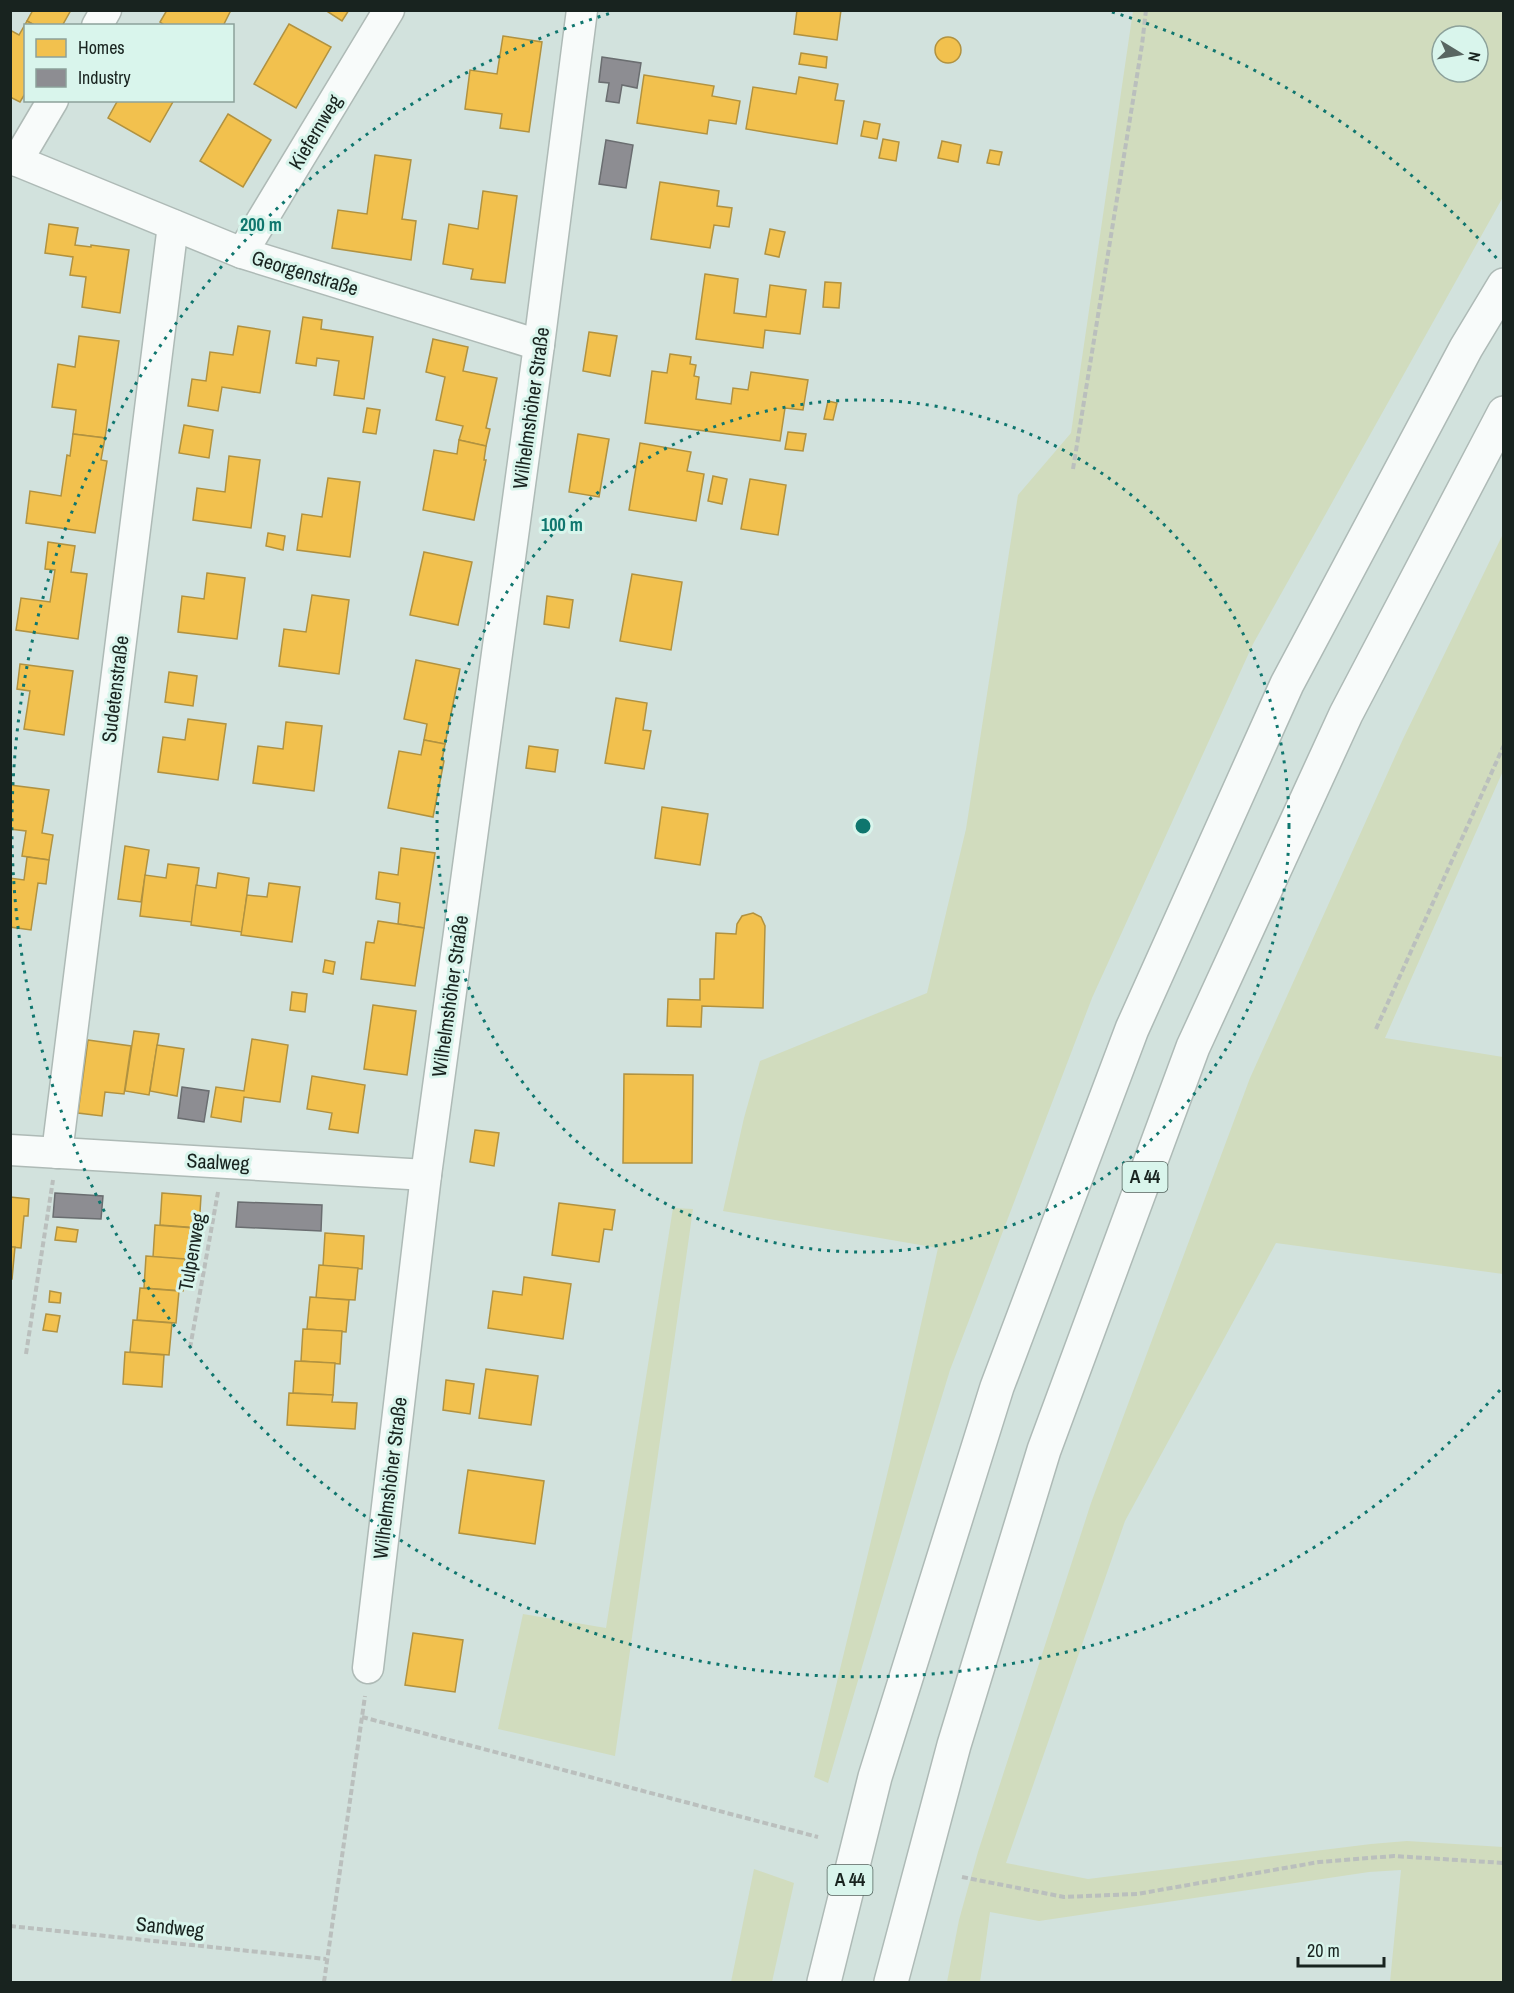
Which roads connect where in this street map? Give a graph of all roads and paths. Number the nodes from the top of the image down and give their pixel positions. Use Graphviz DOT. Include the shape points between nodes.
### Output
graph roads {
  1 [pos="106,10"];
  2 [pos="389,10"];
  3 [pos="582,10"];
  4 [pos="1146,10"];
  5 [pos="98,24"];
  6 [pos="52,102"];
  7 [pos="14,159"];
  8 [pos="173,225"];
  9 [pos="242,253"];
  10 [pos="1503,285"];
  11 [pos="539,345"];
  12 [pos="1503,413"];
  13 [pos="1073,469"];
  14 [pos="1503,745"];
  15 [pos="1376,1029"];
  16 [pos="10,1150"];
  17 [pos="57,1153"];
  18 [pos="223,1161"];
  19 [pos="426,1175"];
  20 [pos="190,1348"];
  21 [pos="26,1354"];
  22 [pos="368,1668"];
  23 [pos="362,1717"];
  24 [pos="818,1837"];
  25 [pos="1503,1863"];
  26 [pos="962,1877"];
  27 [pos="10,1926"];
  28 [pos="326,1959"];
  29 [pos="324,1983"];
  30 [pos="824,1983"];
  31 [pos="891,1983"];
  1 -- 5 [label="street"];
  2 -- 9 [label="street, Kiefernweg"];
  3 -- 11 [label="street, Wilhelmshöher Straße"];
  4 -- 13 [label="path"];
  6 -- 7 [label="street"];
  7 -- 8 [label="street, Georgenstraße"];
  8 -- 9 [label="street, Georgenstraße"];
  8 -- 17 [label="street, Sudetenstraße"];
  9 -- 11 [label="street, Georgenstraße"];
  10 -- 30 [label="highway, A 44" via="1287,684 1132,1029 997,1387 875,1777"];
  11 -- 19 [label="street, Wilhelmshöher Straße"];
  12 -- 31 [label="highway, A 44" via="1346,714 1193,1047 1044,1450 954,1745"];
  14 -- 15 [label="path"];
  16 -- 17 [label="street, Saalweg"];
  17 -- 18 [label="street, Saalweg"];
  17 -- 21 [label="path"];
  18 -- 19 [label="street, Saalweg"];
  18 -- 20 [label="path, Tulpenweg"];
  19 -- 22 [label="street, Wilhelmshöher Straße"];
  22 -- 23 [label="path"];
  23 -- 24 [label="path"];
  23 -- 28 [label="path"];
  25 -- 26 [label="path" via="1394,1856 1319,1862 1137,1894 1064,1897"];
  27 -- 28 [label="path, Sandweg"];
  28 -- 29 [label="path"];
}
